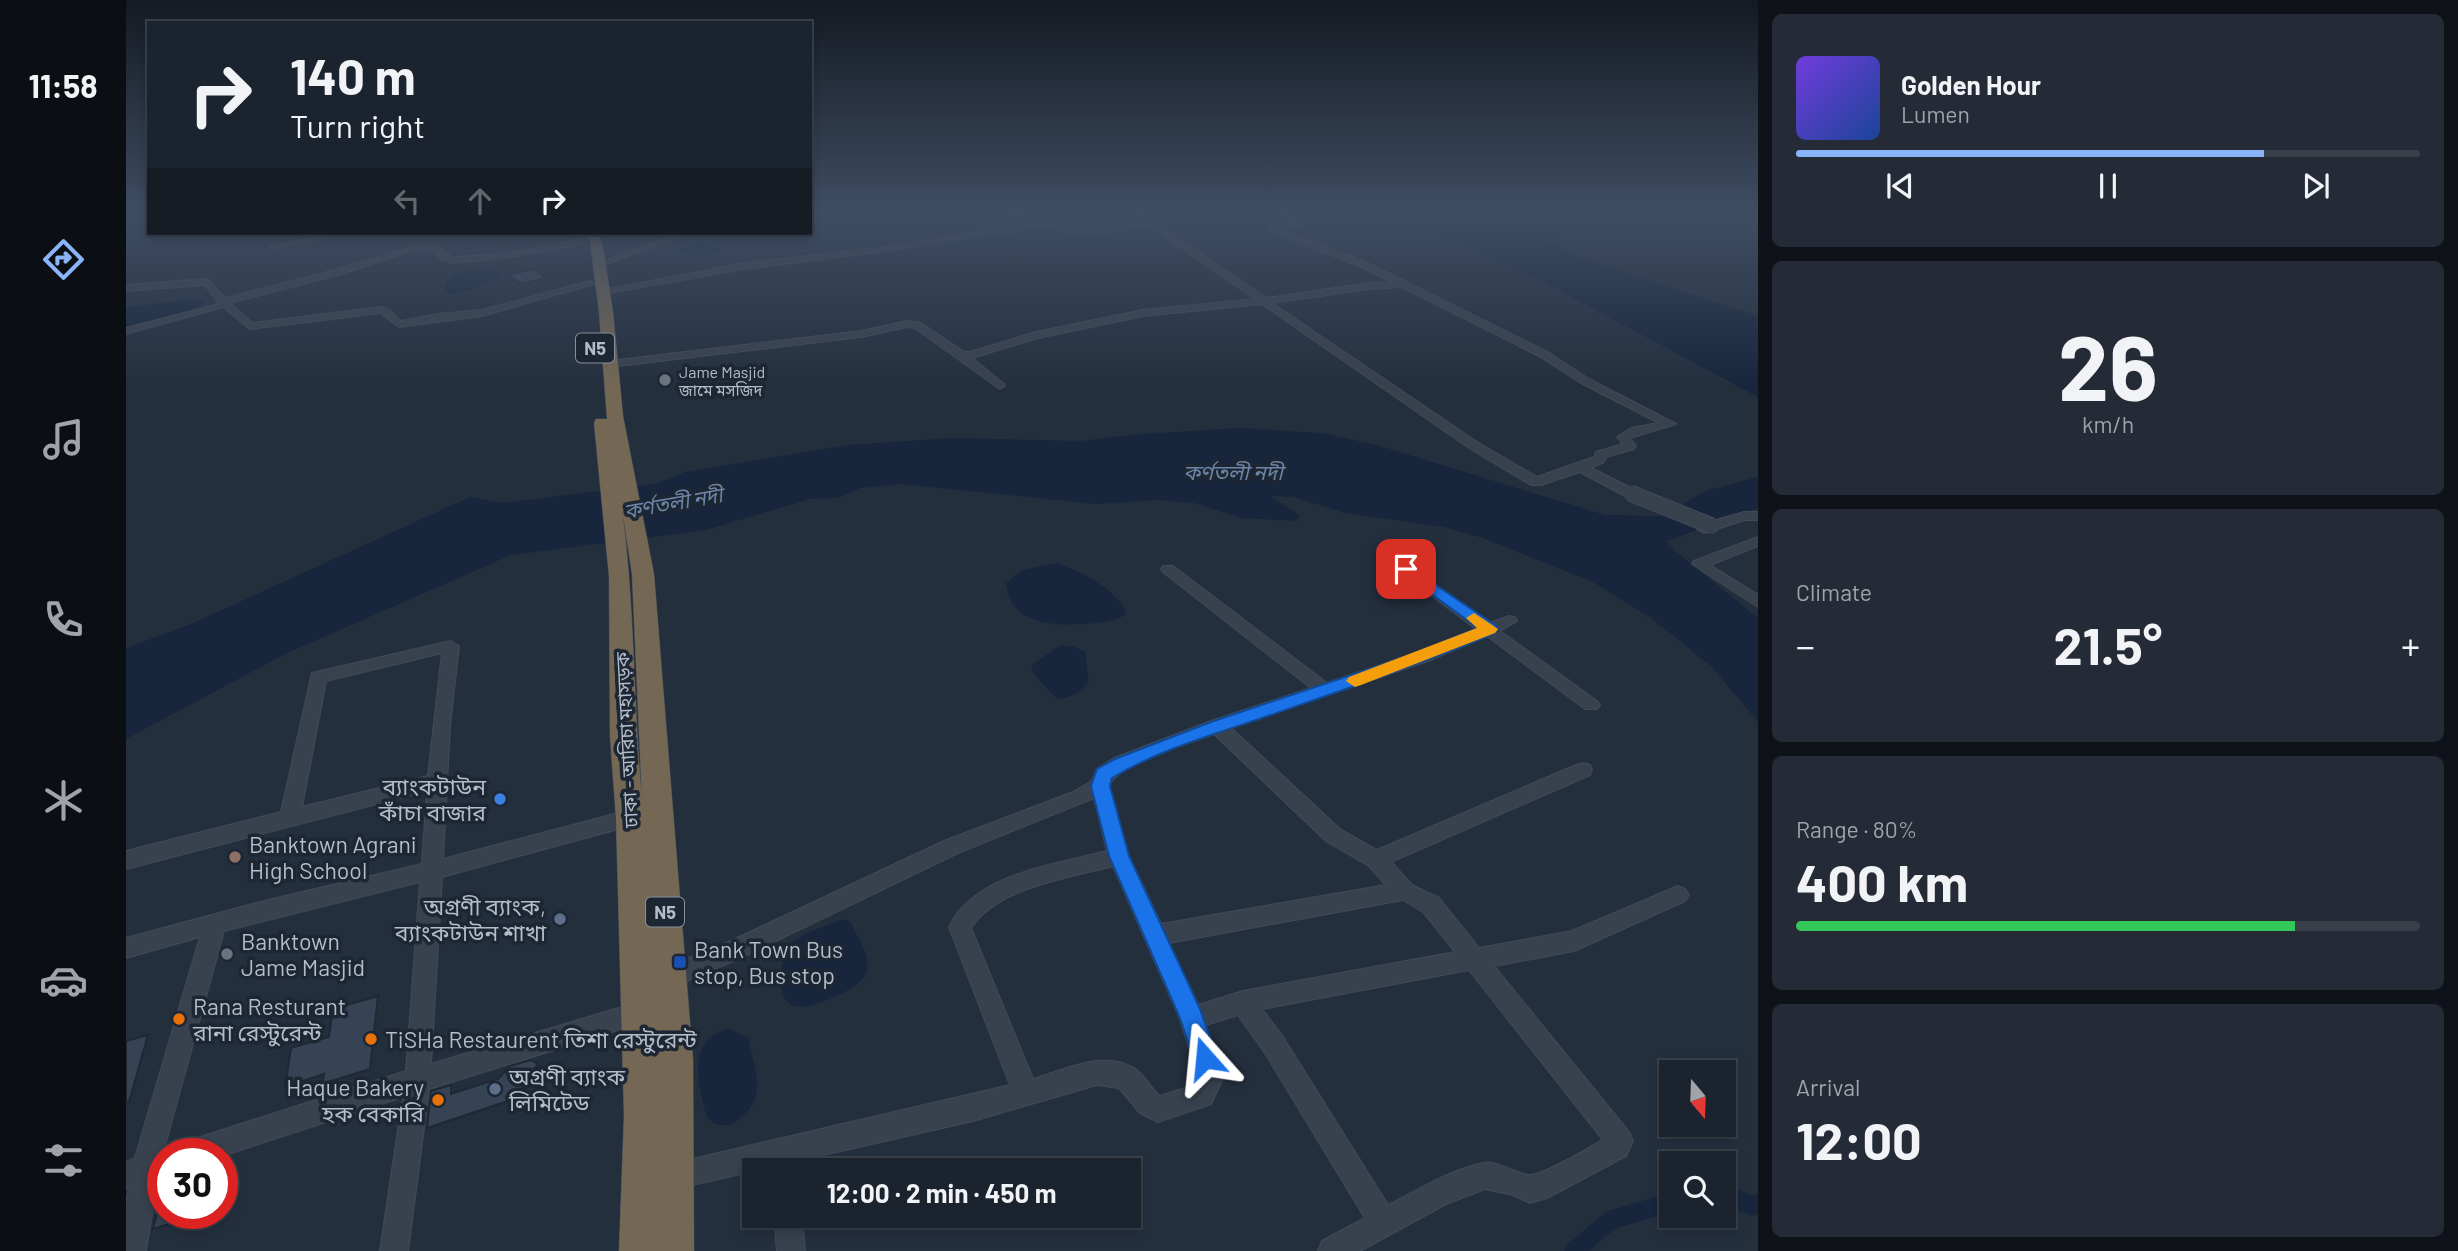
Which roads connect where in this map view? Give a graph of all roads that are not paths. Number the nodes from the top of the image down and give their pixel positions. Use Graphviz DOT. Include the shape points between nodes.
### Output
graph roads {
  1 [pos="346,269"];
  2 [pos="592,269"];
  3 [pos="598,269"];
  4 [pos="721,269"];
  5 [pos="1217,269"];
  6 [pos="1371,269"];
  7 [pos="1400,285"];
  8 [pos="126,288"];
  9 [pos="596,288"];
  10 [pos="223,302"];
  11 [pos="1265,302"];
  12 [pos="126,331"];
  13 [pos="962,355"];
  14 [pos="610,364"];
  15 [pos="1000,386"];
  16 [pos="614,463"];
  17 [pos="1581,468"];
  18 [pos="1758,516"];
  19 [pos="1758,541"];
  20 [pos="1385,554"];
  21 [pos="1168,569"];
  22 [pos="1758,602"];
  23 [pos="1509,621"];
  24 [pos="1490,629"];
  25 [pos="1326,691"];
  26 [pos="1591,705"];
  27 [pos="1217,726"];
  28 [pos="1583,771"];
  29 [pos="438,781"];
  30 [pos="1100,786"];
  31 [pos="643,815"];
  32 [pos="290,818"];
  33 [pos="1119,856"];
  34 [pos="126,860"];
  35 [pos="1376,860"];
  36 [pos="430,871"];
  37 [pos="1405,891"];
  38 [pos="1678,895"];
  39 [pos="215,923"];
  40 [pos="1156,935"];
  41 [pos="126,948"];
  42 [pos="1474,957"];
  43 [pos="671,990"];
  44 [pos="1243,1002"];
  45 [pos="639,1013"];
  46 [pos="1192,1018"];
  47 [pos="418,1080"];
  48 [pos="1024,1091"];
  49 [pos="238,1138"];
  50 [pos="794,1158"];
  51 [pos="742,1167"];
  52 [pos="145,1168"];
  53 [pos="675,1176"];
  54 [pos="1384,1224"];
  55 [pos="789,1228"];
  56 [pos="132,1251"];
  57 [pos="394,1251"];
  58 [pos="639,1251"];
  59 [pos="673,1251"];
  60 [pos="791,1251"];
  61 [pos="1332,1251"];
  1 -- 10 [label="street"];
  2 -- 9 [label="highway, ঢাকা - আরিচা মহাসড়ক / N5"];
  3 -- 9 [label="highway, N5"];
  4 -- 9 [label="street"];
  5 -- 11 [label="street"];
  6 -- 7 [label="street"];
  7 -- 11 [label="street"];
  7 -- 17 [label="street" via="1545,355 1670,424 1635,431 1623,437 1630,446 1600,455"];
  8 -- 10 [label="street" via="206,282"];
  9 -- 10 [label="street" via="407,324 399,324 380,310 250,326"];
  9 -- 14 [label="highway, N5"];
  9 -- 16 [label="highway, ঢাকা - আরিচা মহাসড়ক / N5"];
  10 -- 12 [label="street"];
  11 -- 13 [label="street" via="1143,313"];
  11 -- 17 [label="street" via="1473,445 1536,482"];
  13 -- 14 [label="street" via="918,325 907,324 861,334"];
  13 -- 15 [label="street"];
  14 -- 16 [label="highway, N5"];
  16 -- 31 [label="highway, ঢাকা - আরিচা মহাসড়ক / N5" via="632,575 623,737"];
  17 -- 18 [label="street, bridge" via="1630,493 1712,526 1703,528"];
  19 -- 22 [label="street" via="1699,564"];
  20 -- 24 [label="street"];
  21 -- 25 [label="street"];
  23 -- 24 [label="street"];
  24 -- 25 [label="street"];
  24 -- 26 [label="street"];
  25 -- 27 [label="street"];
  27 -- 30 [label="street" via="1121,764 1104,774"];
  27 -- 35 [label="street" via="1333,835"];
  28 -- 35 [label="street"];
  29 -- 32 [label="street"];
  29 -- 32 [label="street" via="451,646 318,677"];
  29 -- 36 [label="street"];
  30 -- 33 [label="street"];
  30 -- 43 [label="street" via="951,847 741,947"];
  31 -- 36 [label="street"];
  31 -- 43 [label="highway, ঢাকা - আরিচা মহাসড়ক / N5"];
  31 -- 45 [label="highway, ঢাকা - আরিচা মহাসড়ক / N5"];
  32 -- 34 [label="street"];
  33 -- 40 [label="street"];
  33 -- 48 [label="street" via="985,899 960,927"];
  35 -- 37 [label="street"];
  36 -- 39 [label="street"];
  36 -- 47 [label="street"];
  37 -- 40 [label="street"];
  37 -- 42 [label="street" via="1431,905"];
  38 -- 42 [label="street" via="1574,941"];
  39 -- 41 [label="street"];
  39 -- 52 [label="street"];
  40 -- 46 [label="street"];
  42 -- 44 [label="street"];
  42 -- 54 [label="street" via="1620,1141 1618,1147 1530,1189 1485,1176 1438,1193"];
  43 -- 45 [label="street"];
  43 -- 53 [label="highway, ঢাকা - আরিচা মহাসড়ক / N5"];
  44 -- 46 [label="street"];
  44 -- 54 [label="street" via="1275,1045"];
  45 -- 47 [label="street"];
  45 -- 58 [label="highway, ঢাকা - আরিচা মহাসড়ক / N5" via="643,1116"];
  46 -- 48 [label="street" via="1211,1077 1202,1096 1158,1109 1114,1071"];
  47 -- 49 [label="street"];
  47 -- 57 [label="street"];
  48 -- 50 [label="street"];
  51 -- 53 [label="street"];
  52 -- 56 [label="street"];
  53 -- 59 [label="highway, ঢাকা - আরিচা মহাসড়ক / N5"];
  54 -- 61 [label="street"];
  55 -- 60 [label="street"];
}
